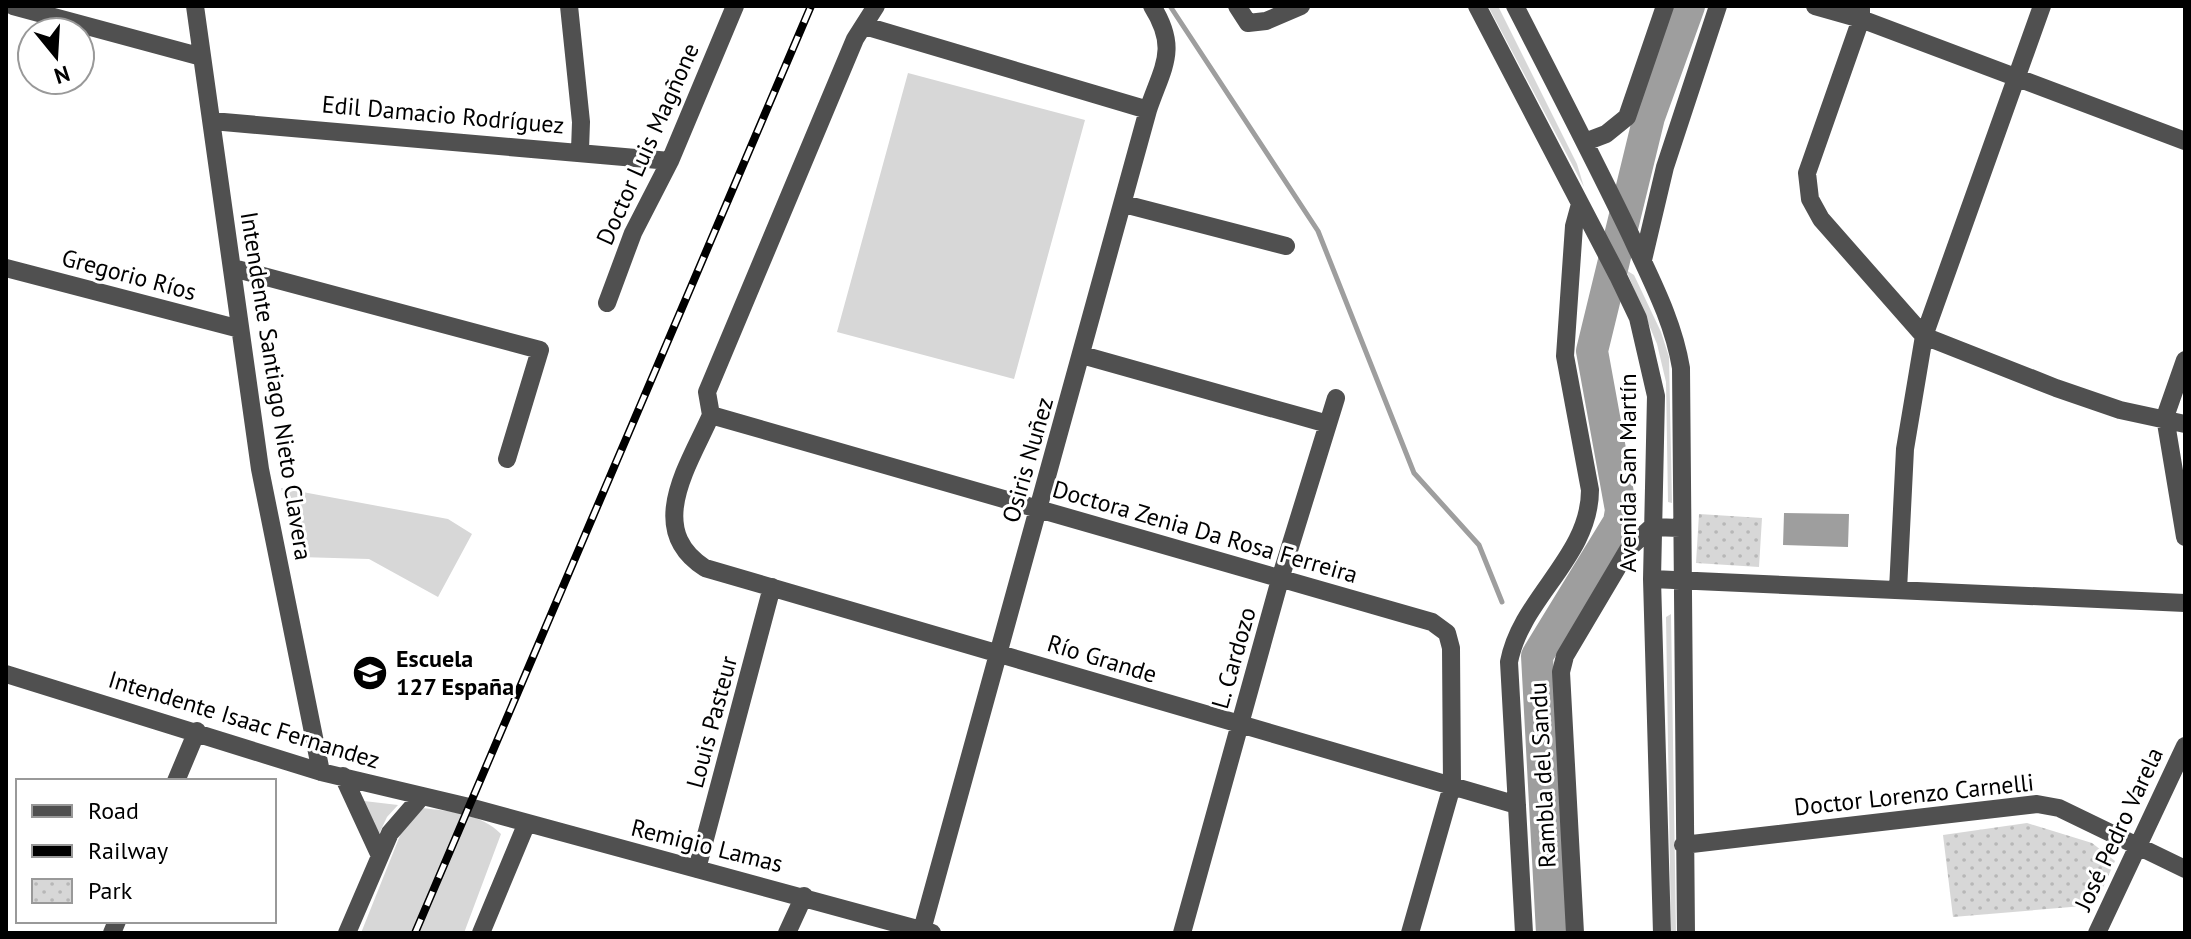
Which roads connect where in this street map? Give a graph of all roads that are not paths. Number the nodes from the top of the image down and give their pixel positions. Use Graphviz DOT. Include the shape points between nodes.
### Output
graph roads {
  1 [pos="13,6"];
  2 [pos="195,6"];
  3 [pos="569,6"];
  4 [pos="735,6"];
  5 [pos="876,6"];
  6 [pos="1152,6"];
  7 [pos="1237,6"];
  8 [pos="1301,6"];
  9 [pos="1477,6"];
  10 [pos="1515,6"];
  11 [pos="1665,6"];
  12 [pos="1718,6"];
  13 [pos="1815,6"];
  14 [pos="2042,6"];
  15 [pos="1861,12"];
  16 [pos="865,26"];
  17 [pos="202,57"];
  18 [pos="2015,77"];
  19 [pos="1148,110"];
  20 [pos="212,121"];
  21 [pos="2185,141"];
  22 [pos="1585,142"];
  23 [pos="580,150"];
  24 [pos="670,161"];
  25 [pos="1124,204"];
  26 [pos="1582,209"];
  27 [pos="1286,246"];
  28 [pos="1643,260"];
  29 [pos="6,268"];
  30 [pos="233,268"];
  31 [pos="607,303"];
  32 [pos="240,329"];
  33 [pos="1924,336"];
  34 [pos="1082,355"];
  35 [pos="2185,360"];
  36 [pos="1336,398"];
  37 [pos="711,415"];
  38 [pos="2165,417"];
  39 [pos="1328,424"];
  40 [pos="2185,424"];
  41 [pos="507,459"];
  42 [pos="1039,510"];
  43 [pos="1652,527"];
  44 [pos="1680,528"];
  45 [pos="2185,537"];
  46 [pos="1281,576"];
  47 [pos="1652,579"];
  48 [pos="1681,580"];
  49 [pos="772,587"];
  50 [pos="1898,590"];
  51 [pos="2185,603"];
  52 [pos="999,653"];
  53 [pos="6,674"];
  54 [pos="1239,726"];
  55 [pos="197,731"];
  56 [pos="2185,746"];
  57 [pos="321,772"];
  58 [pos="343,776"];
  59 [pos="177,779"];
  60 [pos="1452,786"];
  61 [pos="422,796"];
  62 [pos="1517,805"];
  63 [pos="469,807"];
  64 [pos="526,825"];
  65 [pos="1683,845"];
  66 [pos="2138,846"];
  67 [pos="380,856"];
  68 [pos="697,869"];
  69 [pos="2185,869"];
  70 [pos="804,896"];
  71 [pos="927,932"];
  72 [pos="347,933"];
  73 [pos="481,933"];
  74 [pos="787,933"];
  75 [pos="1182,933"];
  76 [pos="1410,933"];
  77 [pos="1524,933"];
  78 [pos="1575,933"];
  79 [pos="1662,933"];
  80 [pos="1686,933"];
  81 [pos="2097,933"];
  1 -- 17 [label="street"];
  2 -- 17 [label="street, Intendente Santiago Nieto Clavera"];
  3 -- 23 [label="street"];
  4 -- 24 [label="street, Doctor Luis Magñone"];
  5 -- 16 [label="street"];
  6 -- 19 [label="street, Osiris Nuñez" via="1164,25 1168,50"];
  7 -- 8 [label="street" via="1248,23"];
  9 -- 26 [label="street, Avenida San Martín"];
  10 -- 22 [label="street"];
  11 -- 22 [label="street" via="1627,117"];
  12 -- 28 [label="street" via="1665,167"];
  13 -- 15 [label="street"];
  14 -- 18 [label="street"];
  15 -- 18 [label="street"];
  15 -- 33 [label="street" via="1807,173 1810,199 1821,219"];
  16 -- 19 [label="street"];
  16 -- 37 [label="street" via="855,39 707,392"];
  17 -- 20 [label="street, Intendente Santiago Nieto Clavera"];
  18 -- 21 [label="street"];
  18 -- 33 [label="street"];
  19 -- 25 [label="street, Osiris Nuñez"];
  20 -- 23 [label="street, Edil Damacio Rodríguez"];
  20 -- 30 [label="street, Intendente Santiago Nieto Clavera"];
  22 -- 28 [label="street"];
  23 -- 24 [label="street, Edil Damacio Rodríguez"];
  24 -- 31 [label="street, Doctor Luis Magñone" via="633,233"];
  25 -- 27 [label="street"];
  25 -- 34 [label="street, Osiris Nuñez"];
  26 -- 43 [label="street, Avenida San Martín" via="1638,318 1656,396"];
  26 -- 62 [label="street" via="1574,226 1565,356 1590,509 1585,528 1512,646"];
  28 -- 44 [label="street" via="1671,325 1681,368"];
  29 -- 32 [label="street, Gregorio Ríos"];
  30 -- 32 [label="street, Intendente Santiago Nieto Clavera"];
  30 -- 41 [label="street" via="540,350"];
  32 -- 57 [label="street, Intendente Santiago Nieto Clavera" via="260,469"];
  33 -- 38 [label="street" via="2069,393 2120,410"];
  33 -- 50 [label="street" via="1905,449"];
  34 -- 39 [label="street"];
  34 -- 42 [label="street, Osiris Nuñez"];
  35 -- 38 [label="street"];
  36 -- 39 [label="street, L. Cardozo"];
  37 -- 42 [label="street, Doctora Zenia Da Rosa Ferreira"];
  37 -- 49 [label="street, Río Grande" via="673,509 673,526 691,559 705,568"];
  38 -- 40 [label="street"];
  38 -- 45 [label="street"];
  39 -- 46 [label="street, L. Cardozo"];
  42 -- 46 [label="street, Doctora Zenia Da Rosa Ferreira"];
  42 -- 52 [label="street, Osiris Nuñez"];
  43 -- 44 [label="street"];
  43 -- 47 [label="street, Avenida San Martín"];
  43 -- 78 [label="street, Rambla del Sandu" via="1629,548 1565,656 1561,672"];
  44 -- 48 [label="street"];
  46 -- 54 [label="street, L. Cardozo"];
  46 -- 60 [label="street, Doctora Zenia Da Rosa Ferreira" via="1432,622 1447,633"];
  47 -- 48 [label="street"];
  47 -- 79 [label="street, Avenida San Martín"];
  48 -- 50 [label="street"];
  48 -- 65 [label="street"];
  49 -- 52 [label="street, Río Grande"];
  49 -- 68 [label="street, Louis Pasteur"];
  50 -- 51 [label="street"];
  52 -- 54 [label="street, Río Grande"];
  52 -- 71 [label="street, Osiris Nuñez"];
  53 -- 55 [label="street, Intendente Isaac Fernandez"];
  54 -- 60 [label="street, Río Grande"];
  54 -- 75 [label="street, L. Cardozo"];
  55 -- 57 [label="street, Intendente Isaac Fernandez"];
  55 -- 59 [label="street"];
  56 -- 66 [label="street, José Pedro Varela"];
  57 -- 58 [label="street, Intendente Isaac Fernandez"];
  58 -- 61 [label="street, Intendente Isaac Fernandez"];
  58 -- 67 [label="street"];
  60 -- 62 [label="street, Río Grande"];
  60 -- 76 [label="street"];
  61 -- 63 [label="street, Intendente Isaac Fernandez"];
  61 -- 67 [label="street" via="400,818"];
  62 -- 77 [label="street"];
  63 -- 64 [label="street, Remigio Lamas"];
  64 -- 68 [label="street, Remigio Lamas"];
  64 -- 73 [label="street"];
  65 -- 66 [label="street, Doctor Lorenzo Carnelli" via="2037,804 2059,808"];
  65 -- 80 [label="street"];
  66 -- 69 [label="street, Doctor Lorenzo Carnelli"];
  66 -- 81 [label="street, José Pedro Varela"];
  67 -- 72 [label="street"];
  68 -- 70 [label="street, Remigio Lamas"];
  70 -- 71 [label="street, Remigio Lamas"];
  70 -- 74 [label="street"];
}
